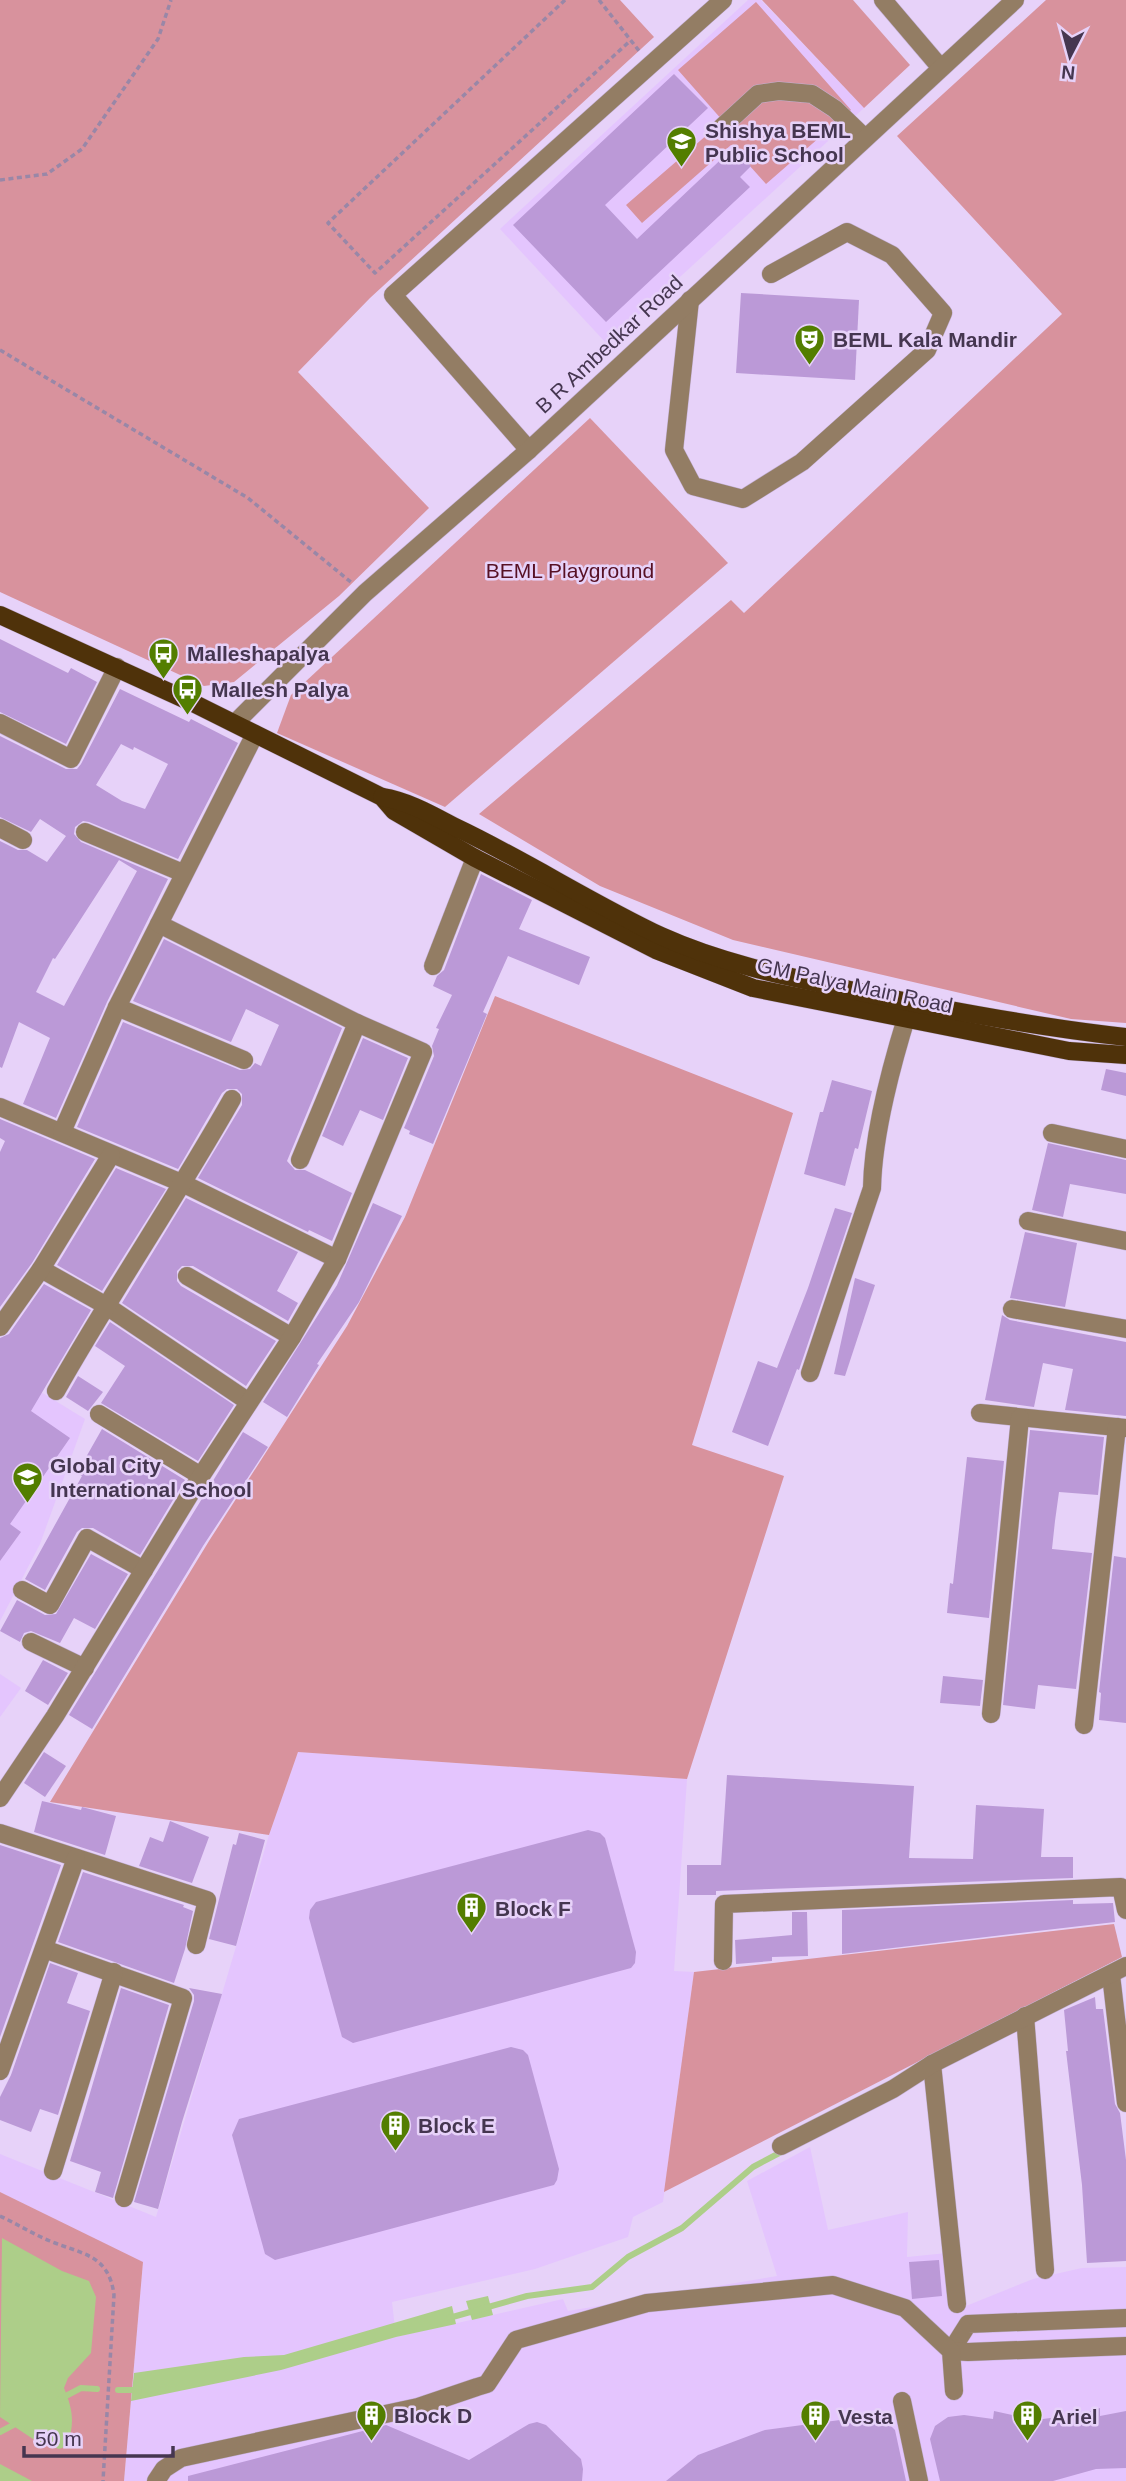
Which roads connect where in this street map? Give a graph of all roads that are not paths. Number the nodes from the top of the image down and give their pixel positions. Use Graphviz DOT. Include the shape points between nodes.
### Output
graph roads {
  1 [pos="723,0"];
  2 [pos="883,0"];
  3 [pos="1015,0"];
  4 [pos="940,67"];
  5 [pos="721,128"];
  6 [pos="864,138"];
  7 [pos="771,274"];
  8 [pos="690,300"];
  9 [pos="529,450"];
  10 [pos="0,615"];
  11 [pos="117,667"];
  12 [pos="0,723"];
  13 [pos="235,723"];
  14 [pos="255,734"];
  15 [pos="382,797"];
  16 [pos="0,828"];
  17 [pos="85,832"];
  18 [pos="23,840"];
  19 [pos="475,858"];
  20 [pos="183,873"];
  21 [pos="159,924"];
  22 [pos="433,966"];
  23 [pos="117,1007"];
  24 [pos="908,1011"];
  25 [pos="357,1023"];
  26 [pos="1126,1037"];
  27 [pos="1126,1055"];
  28 [pos="244,1060"];
  29 [pos="232,1099"];
  30 [pos="0,1107"];
  31 [pos="62,1132"];
  32 [pos="1052,1133"];
  33 [pos="1126,1149"];
  34 [pos="111,1155"];
  35 [pos="300,1160"];
  36 [pos="184,1184"];
  37 [pos="1028,1221"];
  38 [pos="1126,1241"];
  39 [pos="337,1259"];
  40 [pos="41,1269"];
  41 [pos="187,1276"];
  42 [pos="105,1305"];
  43 [pos="1012,1309"];
  44 [pos="0,1327"];
  45 [pos="1126,1329"];
  46 [pos="292,1337"];
  47 [pos="810,1373"];
  48 [pos="56,1391"];
  49 [pos="249,1402"];
  50 [pos="980,1413"];
  51 [pos="99,1414"];
  52 [pos="1020,1418"];
  53 [pos="1121,1428"];
  54 [pos="201,1476"];
  55 [pos="144,1570"];
  56 [pos="22,1590"];
  57 [pos="31,1642"];
  58 [pos="85,1668"];
  59 [pos="991,1714"];
  60 [pos="1084,1725"];
  61 [pos="0,1798"];
  62 [pos="0,1833"];
  63 [pos="76,1858"];
  64 [pos="1126,1910"];
  65 [pos="196,1945"];
  66 [pos="44,1949"];
  67 [pos="723,1961"];
  68 [pos="1119,1971"];
  69 [pos="114,1972"];
  70 [pos="1025,2016"];
  71 [pos="932,2064"];
  72 [pos="0,2071"];
  73 [pos="1126,2103"];
  74 [pos="781,2146"];
  75 [pos="53,2171"];
  76 [pos="124,2198"];
  77 [pos="1045,2270"];
  78 [pos="957,2304"];
  79 [pos="1126,2318"];
  80 [pos="1126,2346"];
  81 [pos="951,2351"];
  82 [pos="954,2391"];
  83 [pos="902,2400"];
  84 [pos="156,2481"];
  85 [pos="919,2481"];
  1 -- 9 [label="street" via="393,295"];
  2 -- 4 [label="street"];
  3 -- 4 [label="street, B R Ambedkar Road"];
  4 -- 6 [label="street, B R Ambedkar Road"];
  5 -- 6 [label="street" via="758,94 779,91 812,94"];
  6 -- 8 [label="street, B R Ambedkar Road"];
  7 -- 8 [label="street" via="847,232 892,256 943,313 927,350 802,462 743,499 693,486 674,450"];
  8 -- 9 [label="street, B R Ambedkar Road"];
  9 -- 13 [label="street, B R Ambedkar Road" via="365,593"];
  10 -- 11 [label="main road"];
  11 -- 12 [label="street" via="71,759"];
  11 -- 13 [label="main road"];
  13 -- 14 [label="main road"];
  14 -- 15 [label="main road"];
  14 -- 20 [label="street"];
  15 -- 19 [label="main road, GM Palya Main Road" via="394,811"];
  15 -- 24 [label="main road" via="400,800 479,838 660,936 708,956"];
  16 -- 18 [label="street"];
  17 -- 20 [label="street"];
  19 -- 22 [label="street"];
  19 -- 24 [label="main road, GM Palya Main Road" via="656,950 753,988"];
  20 -- 21 [label="street"];
  21 -- 23 [label="street"];
  21 -- 25 [label="street"];
  23 -- 28 [label="street"];
  23 -- 31 [label="street"];
  24 -- 26 [label="main road"];
  24 -- 27 [label="main road, GM Palya Main Road" via="1069,1051"];
  24 -- 47 [label="street" via="872,1163 872,1188"];
  25 -- 35 [label="street"];
  25 -- 39 [label="street" via="423,1052"];
  29 -- 36 [label="street"];
  30 -- 31 [label="street"];
  31 -- 34 [label="street"];
  32 -- 33 [label="street"];
  34 -- 36 [label="street"];
  34 -- 40 [label="street"];
  36 -- 39 [label="street"];
  36 -- 42 [label="street"];
  37 -- 38 [label="street"];
  39 -- 46 [label="street"];
  40 -- 42 [label="street"];
  40 -- 44 [label="street"];
  41 -- 46 [label="street"];
  42 -- 48 [label="street"];
  42 -- 49 [label="street"];
  43 -- 45 [label="street"];
  46 -- 49 [label="street"];
  49 -- 54 [label="street"];
  50 -- 52 [label="street"];
  51 -- 54 [label="street"];
  52 -- 53 [label="street"];
  52 -- 59 [label="street"];
  53 -- 60 [label="street"];
  54 -- 55 [label="street"];
  55 -- 56 [label="street" via="87,1538 50,1605"];
  55 -- 58 [label="street"];
  57 -- 58 [label="street"];
  58 -- 61 [label="street"];
  62 -- 63 [label="street"];
  63 -- 65 [label="street" via="207,1900"];
  63 -- 66 [label="street"];
  64 -- 67 [label="street" via="1121,1887 724,1904"];
  66 -- 69 [label="street"];
  66 -- 72 [label="street"];
  68 -- 70 [label="street"];
  68 -- 73 [label="street"];
  69 -- 75 [label="street"];
  69 -- 76 [label="street" via="183,1998"];
  70 -- 71 [label="street"];
  70 -- 77 [label="street"];
  71 -- 74 [label="street"];
  71 -- 78 [label="street"];
  79 -- 81 [label="street" via="968,2324"];
  80 -- 81 [label="street"];
  81 -- 82 [label="street"];
  81 -- 84 [label="street" via="905,2308 834,2285 648,2303 516,2340 487,2384 418,2407 181,2458 163,2469"];
  83 -- 85 [label="street"];
}
